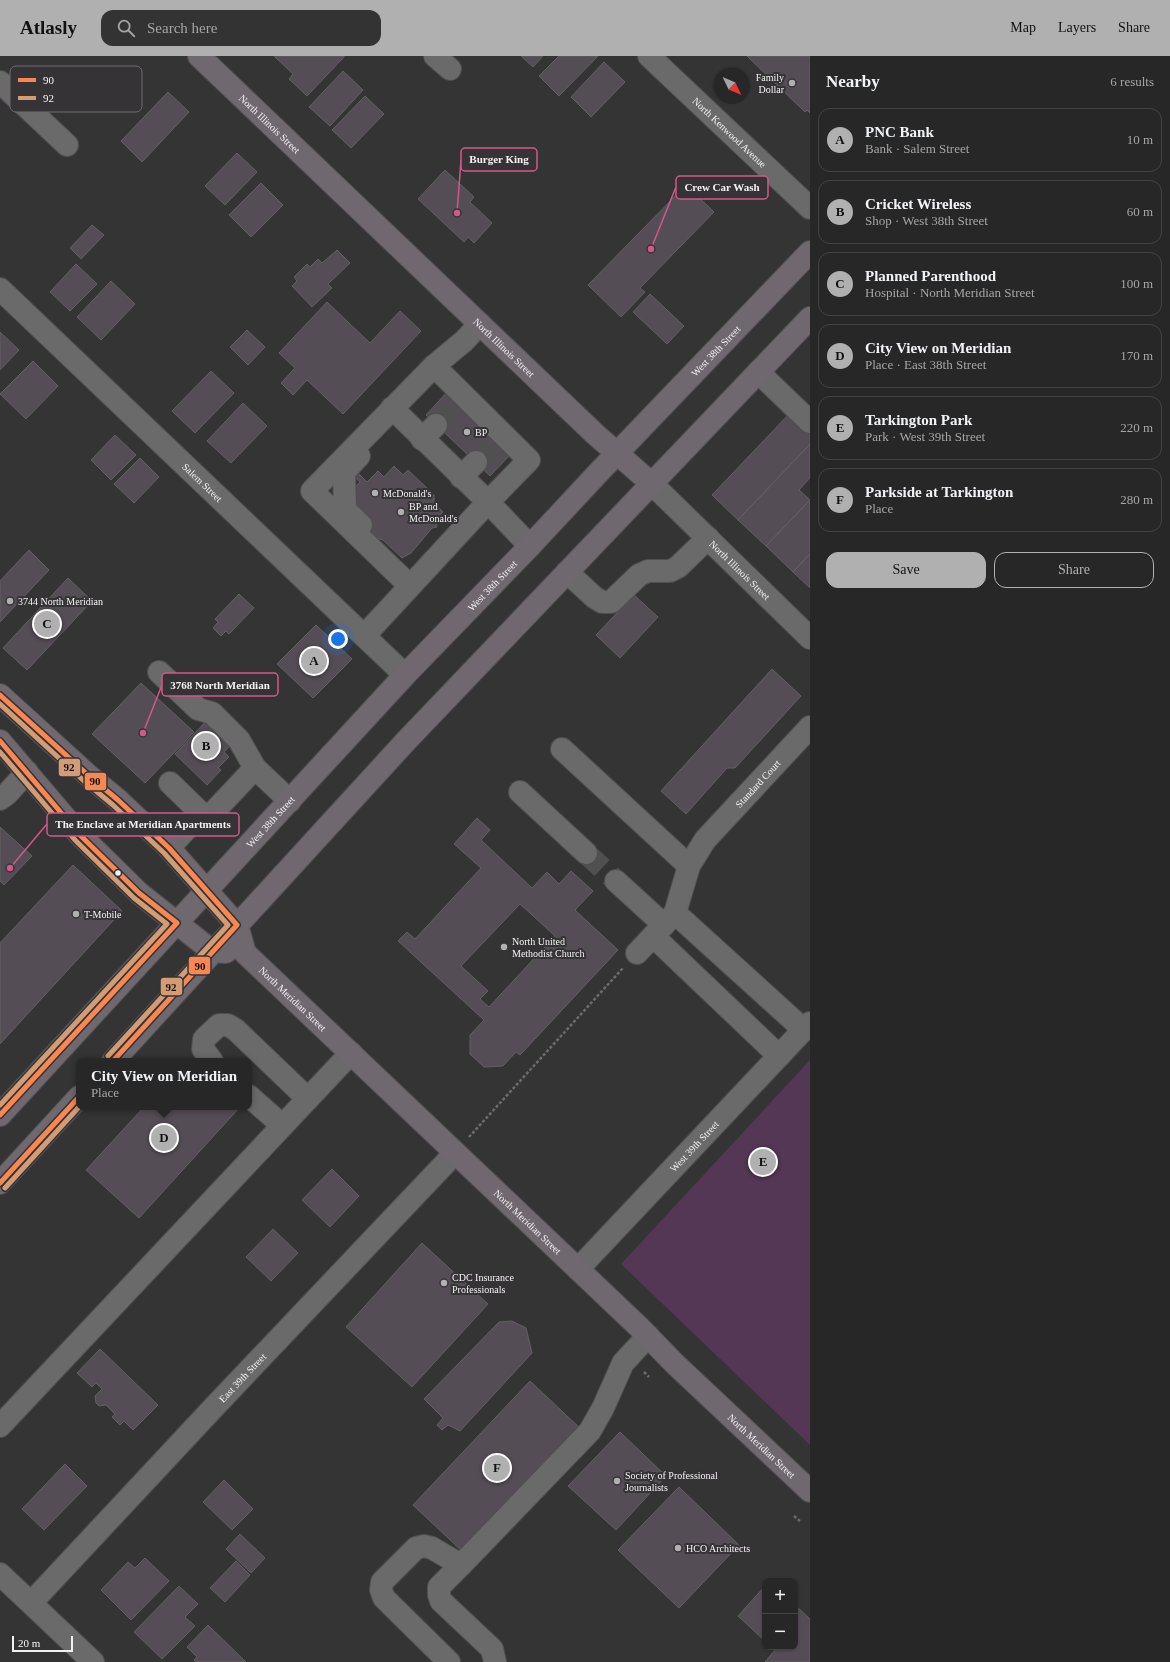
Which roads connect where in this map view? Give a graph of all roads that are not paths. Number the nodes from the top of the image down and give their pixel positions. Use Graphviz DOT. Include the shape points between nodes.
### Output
graph roads {
  1 [pos="199,56"];
  2 [pos="649,56"];
  3 [pos="0,82"];
  4 [pos="10,91"];
  5 [pos="32,112"];
  6 [pos="67,145"];
  7 [pos="810,208"];
  8 [pos="810,252"];
  9 [pos="0,289"];
  10 [pos="810,318"];
  11 [pos="480,324"];
  12 [pos="434,366"];
  13 [pos="758,372"];
  14 [pos="392,408"];
  15 [pos="810,422"];
  16 [pos="422,430"];
  17 [pos="617,453"];
  18 [pos="652,484"];
  19 [pos="488,502"];
  20 [pos="708,538"];
  21 [pos="530,546"];
  22 [pos="567,572"];
  23 [pos="405,582"];
  24 [pos="364,636"];
  25 [pos="810,638"];
  26 [pos="159,672"];
  27 [pos="405,675"];
  28 [pos="0,695"];
  29 [pos="810,727"];
  30 [pos="0,741"];
  31 [pos="562,748"];
  32 [pos="254,768"];
  33 [pos="27,772"];
  34 [pos="170,783"];
  35 [pos="520,792"];
  36 [pos="0,799"];
  37 [pos="290,801"];
  38 [pos="201,813"];
  39 [pos="169,848"];
  40 [pos="586,854"];
  41 [pos="689,866"];
  42 [pos="616,881"];
  43 [pos="207,890"];
  44 [pos="177,923"];
  45 [pos="237,925"];
  46 [pos="664,925"];
  47 [pos="212,951"];
  48 [pos="245,953"];
  49 [pos="637,953"];
  50 [pos="807,1026"];
  51 [pos="351,1053"];
  52 [pos="779,1056"];
  53 [pos="116,1058"];
  54 [pos="210,1058"];
  55 [pos="304,1095"];
  56 [pos="252,1099"];
  57 [pos="76,1100"];
  58 [pos="0,1115"];
  59 [pos="274,1119"];
  60 [pos="455,1153"];
  61 [pos="0,1183"];
  62 [pos="207,1192"];
  63 [pos="578,1269"];
  64 [pos="648,1336"];
  65 [pos="0,1426"];
  66 [pos="810,1490"];
  67 [pos="461,1565"];
  68 [pos="0,1574"];
  69 [pos="31,1603"];
  70 [pos="92,1662"];
  71 [pos="449,1662"];
  72 [pos="495,1662"];
  1 -- 11 [label="main road, North Illinois Street"];
  2 -- 7 [label="street, North Kenwood Avenue"];
  3 -- 4 [label="street"];
  5 -- 6 [label="street"];
  8 -- 17 [label="main road, West 38th Street"];
  9 -- 24 [label="street, Salem Street"];
  10 -- 13 [label="main road"];
  11 -- 12 [label="street"];
  11 -- 17 [label="main road, North Illinois Street"];
  12 -- 14 [label="street"];
  12 -- 19 [label="street" via="461,399 529,460"];
  13 -- 15 [label="street"];
  13 -- 18 [label="main road"];
  14 -- 16 [label="street"];
  14 -- 23 [label="street" via="312,491"];
  16 -- 19 [label="street" via="469,470"];
  16 -- 23 [label="street" via="383,431 344,472 345,510 404,566"];
  17 -- 18 [label="main road, North Illinois Street"];
  17 -- 21 [label="main road, West 38th Street"];
  18 -- 20 [label="street, North Illinois Street"];
  18 -- 22 [label="main road"];
  19 -- 21 [label="street"];
  19 -- 23 [label="street"];
  20 -- 22 [label="street" via="678,567 670,571 648,571 639,575 611,602 602,602 594,597"];
  20 -- 25 [label="street, North Illinois Street"];
  21 -- 27 [label="main road, West 38th Street"];
  22 -- 45 [label="main road" via="406,741"];
  23 -- 24 [label="street"];
  24 -- 27 [label="street, Salem Street"];
  26 -- 32 [label="street" via="198,709 212,713 239,740"];
  27 -- 37 [label="main road, West 38th Street"];
  28 -- 39 [label="main road"];
  29 -- 41 [label="street, Standard Court" via="705,840"];
  30 -- 33 [label="main road"];
  31 -- 41 [label="street"];
  32 -- 37 [label="street"];
  32 -- 38 [label="street" via="207,819"];
  33 -- 36 [label="street"];
  33 -- 44 [label="main road" via="80,835 139,893"];
  34 -- 38 [label="street"];
  35 -- 40 [label="street"];
  37 -- 43 [label="main road, West 38th Street"];
  38 -- 39 [label="street"];
  39 -- 43 [label="main road"];
  41 -- 46 [label="street, Standard Court"];
  42 -- 46 [label="street"];
  43 -- 44 [label="main road, West 38th Street"];
  43 -- 45 [label="main road"];
  44 -- 47 [label="main road"];
  44 -- 58 [label="main road, West 38th Street"];
  45 -- 47 [label="main road"];
  45 -- 48 [label="main road"];
  46 -- 49 [label="street"];
  46 -- 50 [label="street"];
  46 -- 52 [label="street"];
  47 -- 48 [label="main road"];
  47 -- 53 [label="main road"];
  48 -- 51 [label="main road, North Meridian Street"];
  50 -- 52 [label="street, West 39th Street"];
  51 -- 55 [label="street"];
  51 -- 60 [label="main road, North Meridian Street"];
  52 -- 63 [label="street, West 39th Street"];
  54 -- 55 [label="street" via="203,1049 204,1039 218,1024 228,1025"];
  55 -- 59 [label="street"];
  55 -- 65 [label="street"];
  56 -- 59 [label="street"];
  57 -- 61 [label="main road"];
  59 -- 62 [label="street"];
  60 -- 63 [label="main road, North Meridian Street"];
  60 -- 69 [label="street, East 39th Street"];
  63 -- 64 [label="main road, North Meridian Street"];
  64 -- 66 [label="main road, North Meridian Street"];
  64 -- 67 [label="street" via="623,1363 590,1431"];
  67 -- 71 [label="street" via="432,1548 416,1548 382,1582 381,1590 384,1598"];
  67 -- 72 [label="street" via="439,1587 441,1601 492,1649"];
  68 -- 69 [label="street"];
  69 -- 70 [label="street"];
}
